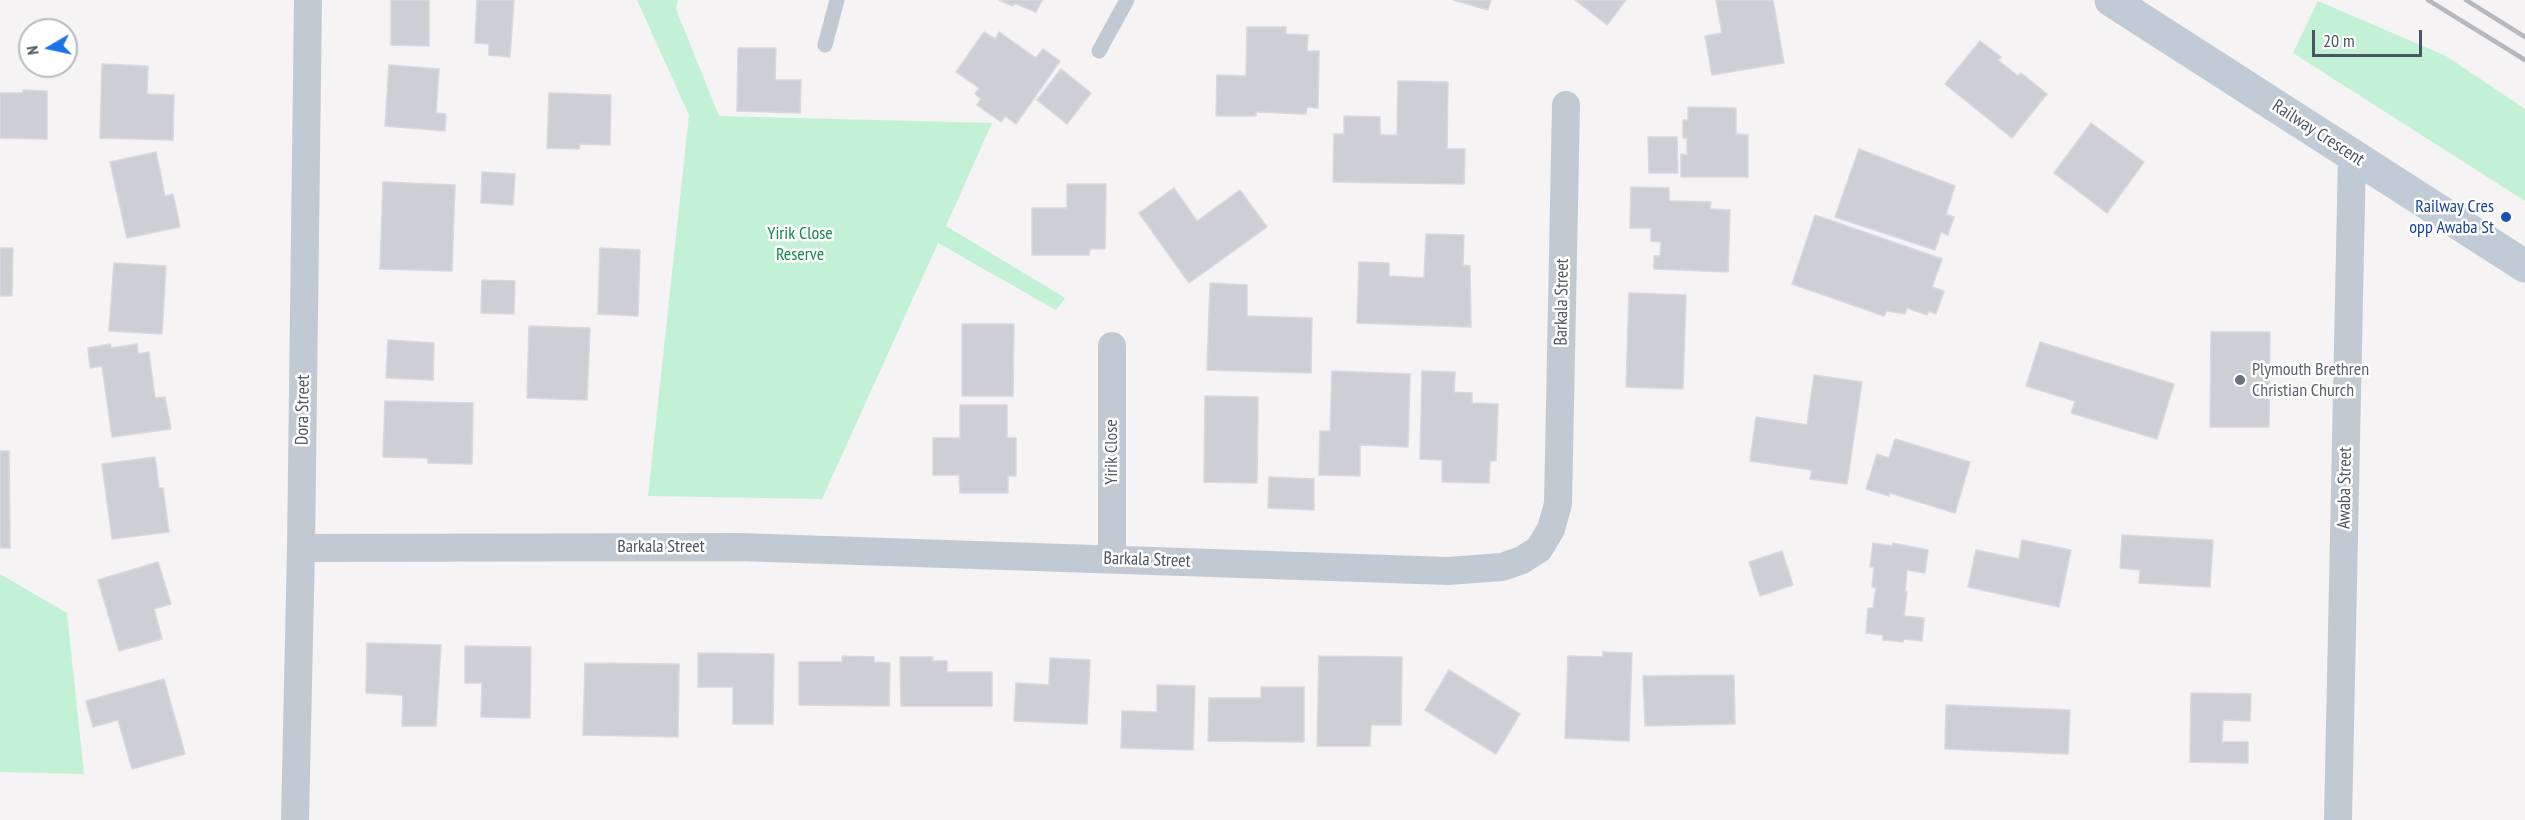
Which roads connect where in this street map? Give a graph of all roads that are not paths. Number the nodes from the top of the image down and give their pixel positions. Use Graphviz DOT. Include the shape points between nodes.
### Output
graph roads {
  1 [pos="308,0"];
  2 [pos="837,0"];
  3 [pos="1127,0"];
  4 [pos="2111,0"];
  5 [pos="825,45"];
  6 [pos="1099,51"];
  7 [pos="1566,105"];
  8 [pos="2352,156"];
  9 [pos="2525,266"];
  10 [pos="1112,346"];
  11 [pos="301,548"];
  12 [pos="1112,559"];
  13 [pos="295,820"];
  14 [pos="2337,820"];
  1 -- 11 [label="street, Dora Street"];
  2 -- 5 [label="lane"];
  3 -- 6 [label="lane"];
  4 -- 8 [label="main road, Railway Crescent"];
  7 -- 12 [label="street, Barkala Street" via="1558,504 1551,529 1539,549 1503,567 1448,571"];
  8 -- 9 [label="main road, Railway Crescent"];
  8 -- 14 [label="street, Awaba Street"];
  10 -- 12 [label="street, Yirik Close"];
  11 -- 12 [label="street, Barkala Street" via="740,547"];
  11 -- 13 [label="street, Dora Street"];
}
